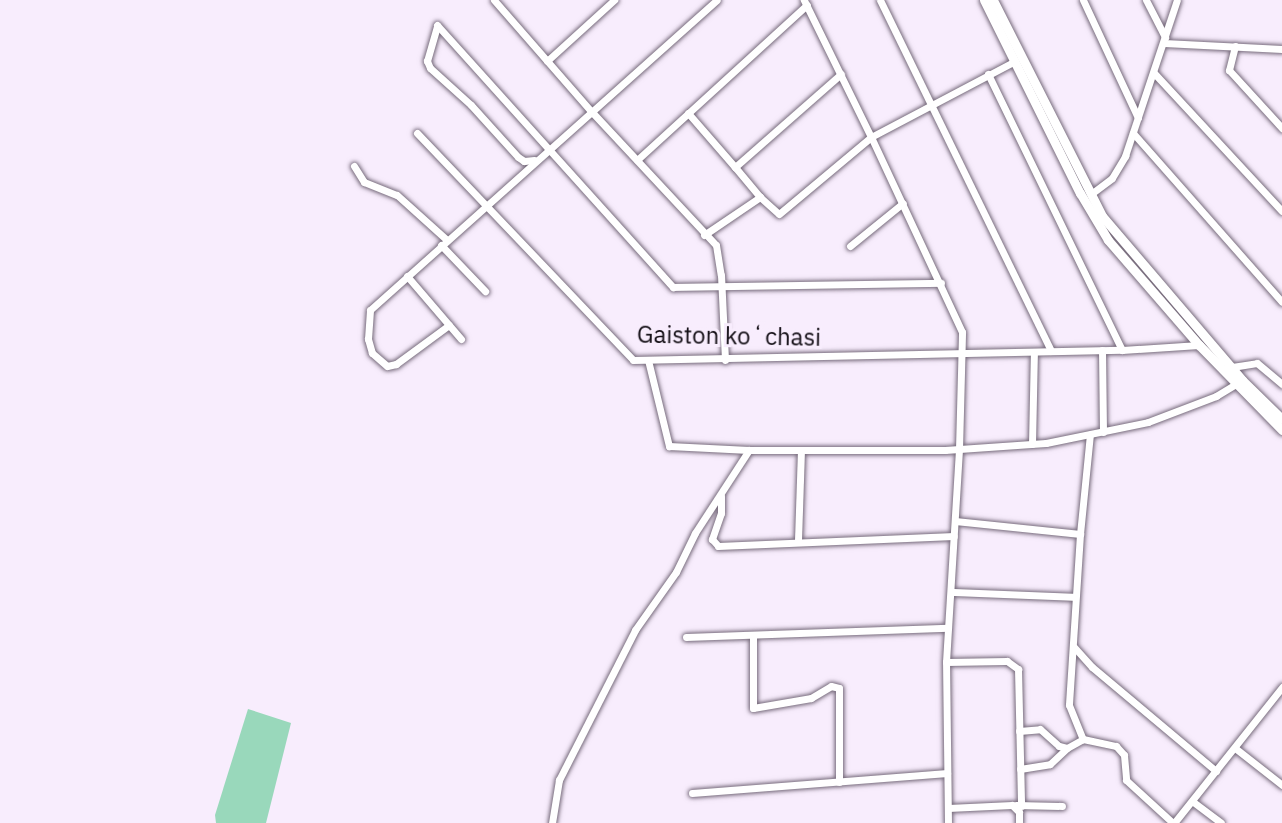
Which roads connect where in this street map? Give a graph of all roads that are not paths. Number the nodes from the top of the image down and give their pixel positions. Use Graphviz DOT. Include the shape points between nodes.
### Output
graph roads {
  1 [pos="494,0"];
  2 [pos="509,0"];
  3 [pos="614,0"];
  4 [pos="717,0"];
  5 [pos="880,0"];
  6 [pos="984,0"];
  7 [pos="993,0"];
  8 [pos="1083,0"];
  9 [pos="1146,0"];
  10 [pos="1177,0"];
  11 [pos="806,3"];
  12 [pos="501,7"];
  13 [pos="1165,41"];
  14 [pos="1235,46"];
  15 [pos="1282,49"];
  16 [pos="547,61"];
  17 [pos="1015,61"];
  18 [pos="1154,73"];
  19 [pos="841,74"];
  20 [pos="988,74"];
  21 [pos="930,104"];
  22 [pos="591,111"];
  23 [pos="688,113"];
  24 [pos="1138,118"];
  25 [pos="1282,128"];
  26 [pos="417,133"];
  27 [pos="1133,133"];
  28 [pos="871,137"];
  29 [pos="549,146"];
  30 [pos="534,160"];
  31 [pos="637,160"];
  32 [pos="354,166"];
  33 [pos="735,167"];
  34 [pos="1091,194"];
  35 [pos="760,197"];
  36 [pos="903,203"];
  37 [pos="484,206"];
  38 [pos="1282,211"];
  39 [pos="704,235"];
  40 [pos="444,242"];
  41 [pos="850,246"];
  42 [pos="407,276"];
  43 [pos="941,283"];
  44 [pos="722,288"];
  45 [pos="485,291"];
  46 [pos="1282,302"];
  47 [pos="449,325"];
  48 [pos="461,339"];
  49 [pos="1199,345"];
  50 [pos="1051,350"];
  51 [pos="1102,350"];
  52 [pos="1122,350"];
  53 [pos="1034,352"];
  54 [pos="962,354"];
  55 [pos="648,360"];
  56 [pos="725,360"];
  57 [pos="1232,367"];
  58 [pos="1239,382"];
  59 [pos="1282,384"];
  60 [pos="1282,419"];
  61 [pos="1282,430"];
  62 [pos="1103,432"];
  63 [pos="1090,434"];
  64 [pos="1032,444"];
  65 [pos="959,449"];
  66 [pos="749,450"];
  67 [pos="801,450"];
  68 [pos="721,496"];
  69 [pos="955,521"];
  70 [pos="1080,534"];
  71 [pos="954,536"];
  72 [pos="798,540"];
  73 [pos="951,592"];
  74 [pos="1075,597"];
  75 [pos="948,628"];
  76 [pos="753,635"];
  77 [pos="686,637"];
  78 [pos="1074,647"];
  79 [pos="946,662"];
  80 [pos="1282,687"];
  81 [pos="1273,698"];
  82 [pos="1282,705"];
  83 [pos="1019,731"];
  84 [pos="1083,739"];
  85 [pos="1067,748"];
  86 [pos="1235,748"];
  87 [pos="1020,769"];
  88 [pos="1216,771"];
  89 [pos="947,773"];
  90 [pos="839,782"];
  91 [pos="1282,785"];
  92 [pos="692,793"];
  93 [pos="1192,801"];
  94 [pos="1017,806"];
  95 [pos="1062,806"];
  96 [pos="948,808"];
  97 [pos="552,823"];
  98 [pos="948,823"];
  99 [pos="1019,823"];
  100 [pos="1173,823"];
  101 [pos="1221,823"];
  1 -- 12 [label="street"];
  2 -- 12 [label="street"];
  3 -- 16 [label="street"];
  4 -- 22 [label="street"];
  5 -- 21 [label="street"];
  6 -- 17 [label="main road"];
  7 -- 34 [label="main road"];
  8 -- 24 [label="street"];
  9 -- 13 [label="street"];
  10 -- 13 [label="street"];
  11 -- 19 [label="street"];
  11 -- 23 [label="street"];
  12 -- 16 [label="street"];
  13 -- 14 [label="street"];
  13 -- 18 [label="street"];
  14 -- 15 [label="street"];
  14 -- 25 [label="street" via="1229,70"];
  16 -- 22 [label="street"];
  17 -- 20 [label="street"];
  17 -- 49 [label="main road" via="1108,240"];
  18 -- 24 [label="street"];
  18 -- 38 [label="street"];
  19 -- 28 [label="street"];
  19 -- 33 [label="street"];
  20 -- 21 [label="street"];
  20 -- 52 [label="street"];
  21 -- 28 [label="street"];
  21 -- 50 [label="street"];
  22 -- 29 [label="street"];
  22 -- 31 [label="street"];
  23 -- 31 [label="street"];
  23 -- 33 [label="street"];
  24 -- 27 [label="street"];
  26 -- 37 [label="street, Gaiston koʻchasi"];
  27 -- 34 [label="street" via="1112,178"];
  27 -- 46 [label="street"];
  28 -- 35 [label="street" via="779,214"];
  28 -- 36 [label="street"];
  29 -- 30 [label="street"];
  29 -- 30 [label="street" via="437,25 427,61 430,68 518,157"];
  29 -- 44 [label="street" via="673,287"];
  30 -- 37 [label="street"];
  31 -- 39 [label="street"];
  32 -- 40 [label="street" via="364,182 397,195"];
  33 -- 35 [label="street"];
  34 -- 57 [label="main road" via="1116,234"];
  35 -- 39 [label="street"];
  36 -- 41 [label="street"];
  36 -- 43 [label="street"];
  37 -- 40 [label="street"];
  37 -- 55 [label="street, Gaiston koʻchasi" via="628,358"];
  39 -- 44 [label="street" via="716,245"];
  40 -- 42 [label="street"];
  40 -- 45 [label="street"];
  42 -- 47 [label="street"];
  42 -- 47 [label="street" via="370,310 368,339 378,362 396,364"];
  43 -- 44 [label="street"];
  43 -- 54 [label="street" via="962,332"];
  44 -- 56 [label="street"];
  47 -- 48 [label="street"];
  49 -- 52 [label="street, Gaiston koʻchasi"];
  49 -- 58 [label="main road"];
  50 -- 51 [label="street, Gaiston koʻchasi"];
  50 -- 53 [label="street, Gaiston koʻchasi"];
  51 -- 52 [label="street, Gaiston koʻchasi"];
  51 -- 62 [label="street"];
  53 -- 54 [label="street, Gaiston koʻchasi"];
  53 -- 64 [label="street"];
  54 -- 56 [label="street, Gaiston koʻchasi"];
  54 -- 65 [label="street"];
  55 -- 56 [label="street, Gaiston koʻchasi"];
  55 -- 66 [label="street" via="669,446"];
  57 -- 58 [label="main road"];
  57 -- 59 [label="street" via="1257,363"];
  58 -- 60 [label="main road"];
  58 -- 61 [label="main road"];
  58 -- 62 [label="street" via="1148,422"];
  62 -- 63 [label="street"];
  63 -- 64 [label="street"];
  63 -- 70 [label="street"];
  64 -- 65 [label="street"];
  65 -- 67 [label="street"];
  65 -- 69 [label="street"];
  66 -- 67 [label="street"];
  66 -- 68 [label="street"];
  67 -- 72 [label="street"];
  68 -- 72 [label="street" via="712,539 718,546"];
  68 -- 97 [label="street" via="635,630 559,780"];
  69 -- 70 [label="street"];
  69 -- 71 [label="street"];
  70 -- 74 [label="street"];
  71 -- 72 [label="street"];
  71 -- 73 [label="street"];
  73 -- 74 [label="street"];
  73 -- 75 [label="street"];
  74 -- 78 [label="street"];
  75 -- 76 [label="street"];
  75 -- 79 [label="street"];
  76 -- 77 [label="street"];
  76 -- 90 [label="street" via="753,708 839,688"];
  78 -- 84 [label="street" via="1069,705"];
  78 -- 88 [label="street"];
  79 -- 83 [label="street" via="1012,662 1018,669"];
  79 -- 89 [label="street"];
  80 -- 81 [label="street"];
  81 -- 82 [label="street"];
  81 -- 86 [label="street"];
  83 -- 85 [label="street" via="1040,729"];
  83 -- 87 [label="street"];
  84 -- 85 [label="street"];
  84 -- 100 [label="street" via="1106,741 1121,750 1126,780"];
  85 -- 87 [label="street" via="1050,764"];
  86 -- 88 [label="street"];
  86 -- 91 [label="street"];
  87 -- 94 [label="street"];
  88 -- 93 [label="street"];
  89 -- 90 [label="street"];
  89 -- 96 [label="street"];
  90 -- 92 [label="street"];
  93 -- 100 [label="street"];
  93 -- 101 [label="street"];
  94 -- 95 [label="street"];
  94 -- 96 [label="street"];
  94 -- 99 [label="street"];
  96 -- 98 [label="street"];
}
